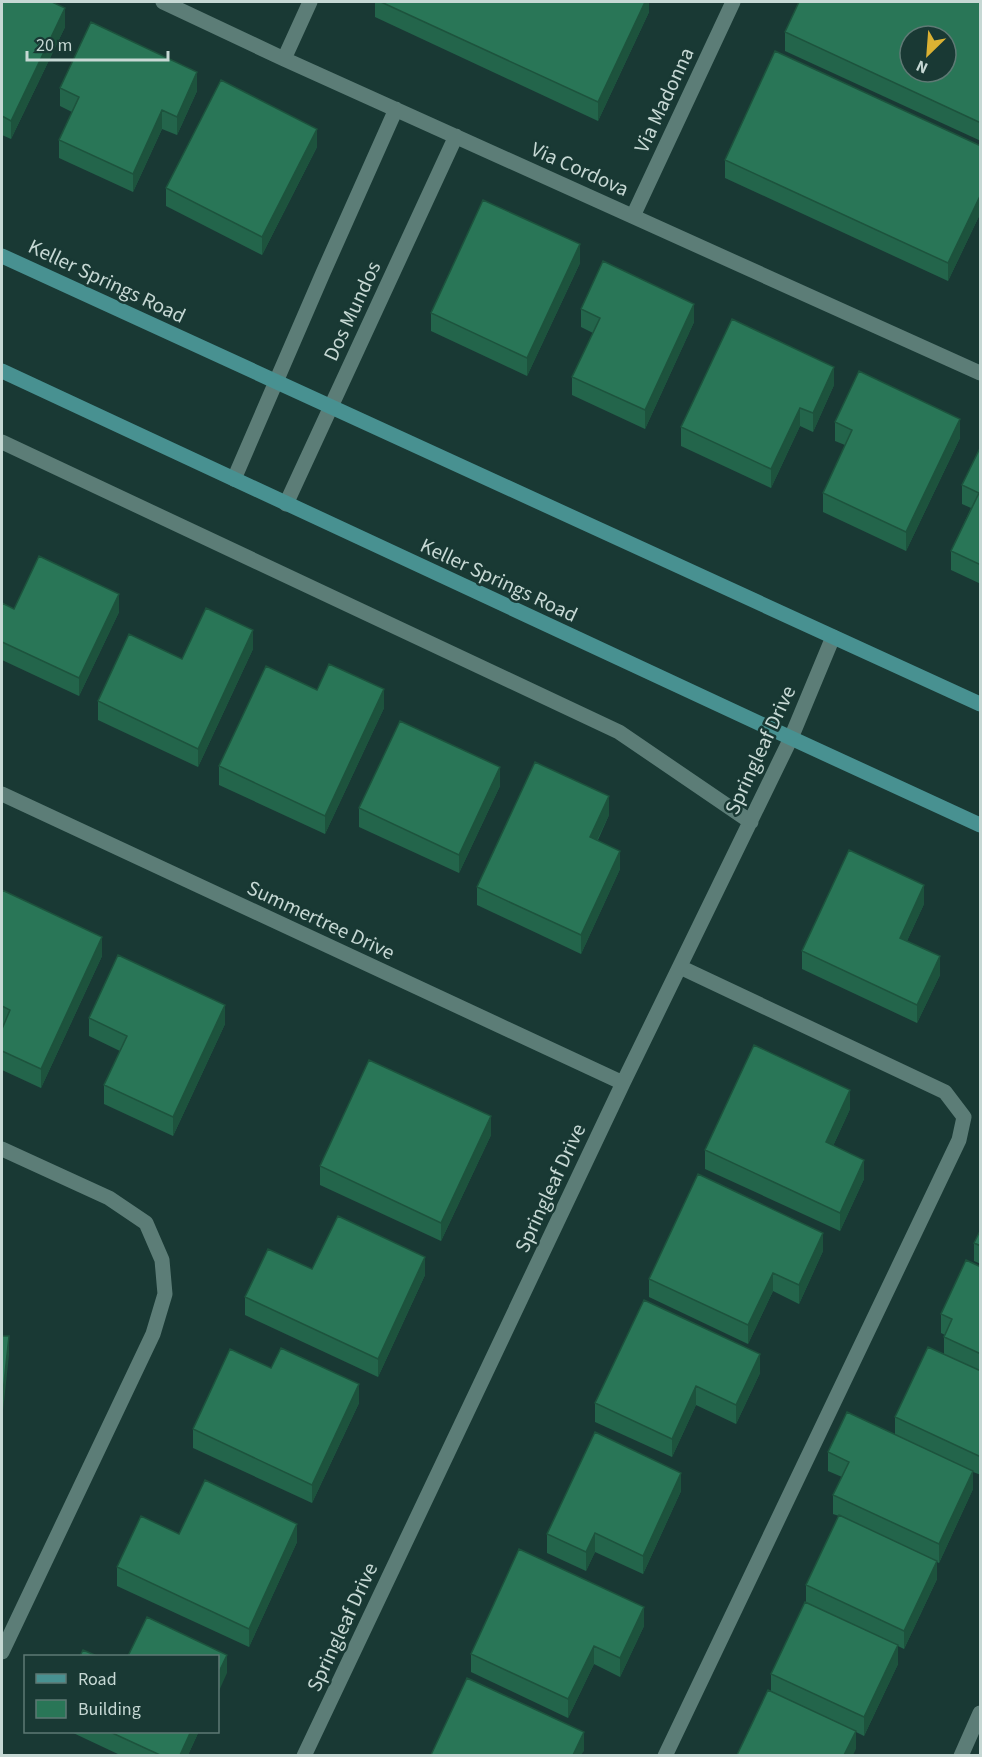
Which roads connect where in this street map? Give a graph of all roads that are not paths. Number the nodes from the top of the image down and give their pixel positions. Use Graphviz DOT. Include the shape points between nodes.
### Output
graph roads {
  1 [pos="163,2"];
  2 [pos="310,2"];
  3 [pos="734,2"];
  4 [pos="284,58"];
  5 [pos="396,109"];
  6 [pos="456,136"];
  7 [pos="633,216"];
  8 [pos="2,256"];
  9 [pos="2,371"];
  10 [pos="981,373"];
  11 [pos="276,382"];
  12 [pos="331,408"];
  13 [pos="2,442"];
  14 [pos="234,479"];
  15 [pos="286,504"];
  16 [pos="833,637"];
  17 [pos="981,704"];
  18 [pos="791,738"];
  19 [pos="2,794"];
  20 [pos="751,822"];
  21 [pos="981,825"];
  22 [pos="680,967"];
  23 [pos="623,1083"];
  24 [pos="2,1149"];
  25 [pos="2,1652"];
  26 [pos="981,1713"];
  27 [pos="304,1755"];
  28 [pos="665,1755"];
  29 [pos="961,1755"];
  1 -- 4 [label="street, Via Cordova"];
  2 -- 4 [label="street"];
  3 -- 7 [label="street, Via Madonna"];
  4 -- 5 [label="street, Via Cordova"];
  5 -- 6 [label="street, Via Cordova"];
  5 -- 11 [label="street, Dos Mundos"];
  6 -- 7 [label="street, Via Cordova"];
  6 -- 12 [label="street, Dos Mundos"];
  7 -- 10 [label="street, Via Cordova"];
  8 -- 11 [label="main road, Keller Springs Road"];
  9 -- 14 [label="main road, Keller Springs Road"];
  11 -- 12 [label="main road, Keller Springs Road"];
  11 -- 14 [label="street, Dos Mundos"];
  12 -- 15 [label="street, Dos Mundos"];
  12 -- 16 [label="main road, Keller Springs Road"];
  13 -- 20 [label="street" via="619,732"];
  14 -- 15 [label="main road, Keller Springs Road"];
  15 -- 18 [label="main road, Keller Springs Road"];
  16 -- 17 [label="main road, Keller Springs Road"];
  16 -- 18 [label="street, Springleaf Drive"];
  18 -- 20 [label="street, Springleaf Drive"];
  18 -- 21 [label="main road, Keller Springs Road"];
  19 -- 23 [label="street, Summertree Drive"];
  20 -- 22 [label="street, Springleaf Drive"];
  22 -- 23 [label="street, Springleaf Drive"];
  22 -- 28 [label="street" via="945,1092 964,1118 959,1140"];
  23 -- 27 [label="street, Springleaf Drive"];
  24 -- 25 [label="street" via="109,1198 146,1223 162,1260 165,1294 153,1334"];
  26 -- 29 [label="street"];
}
